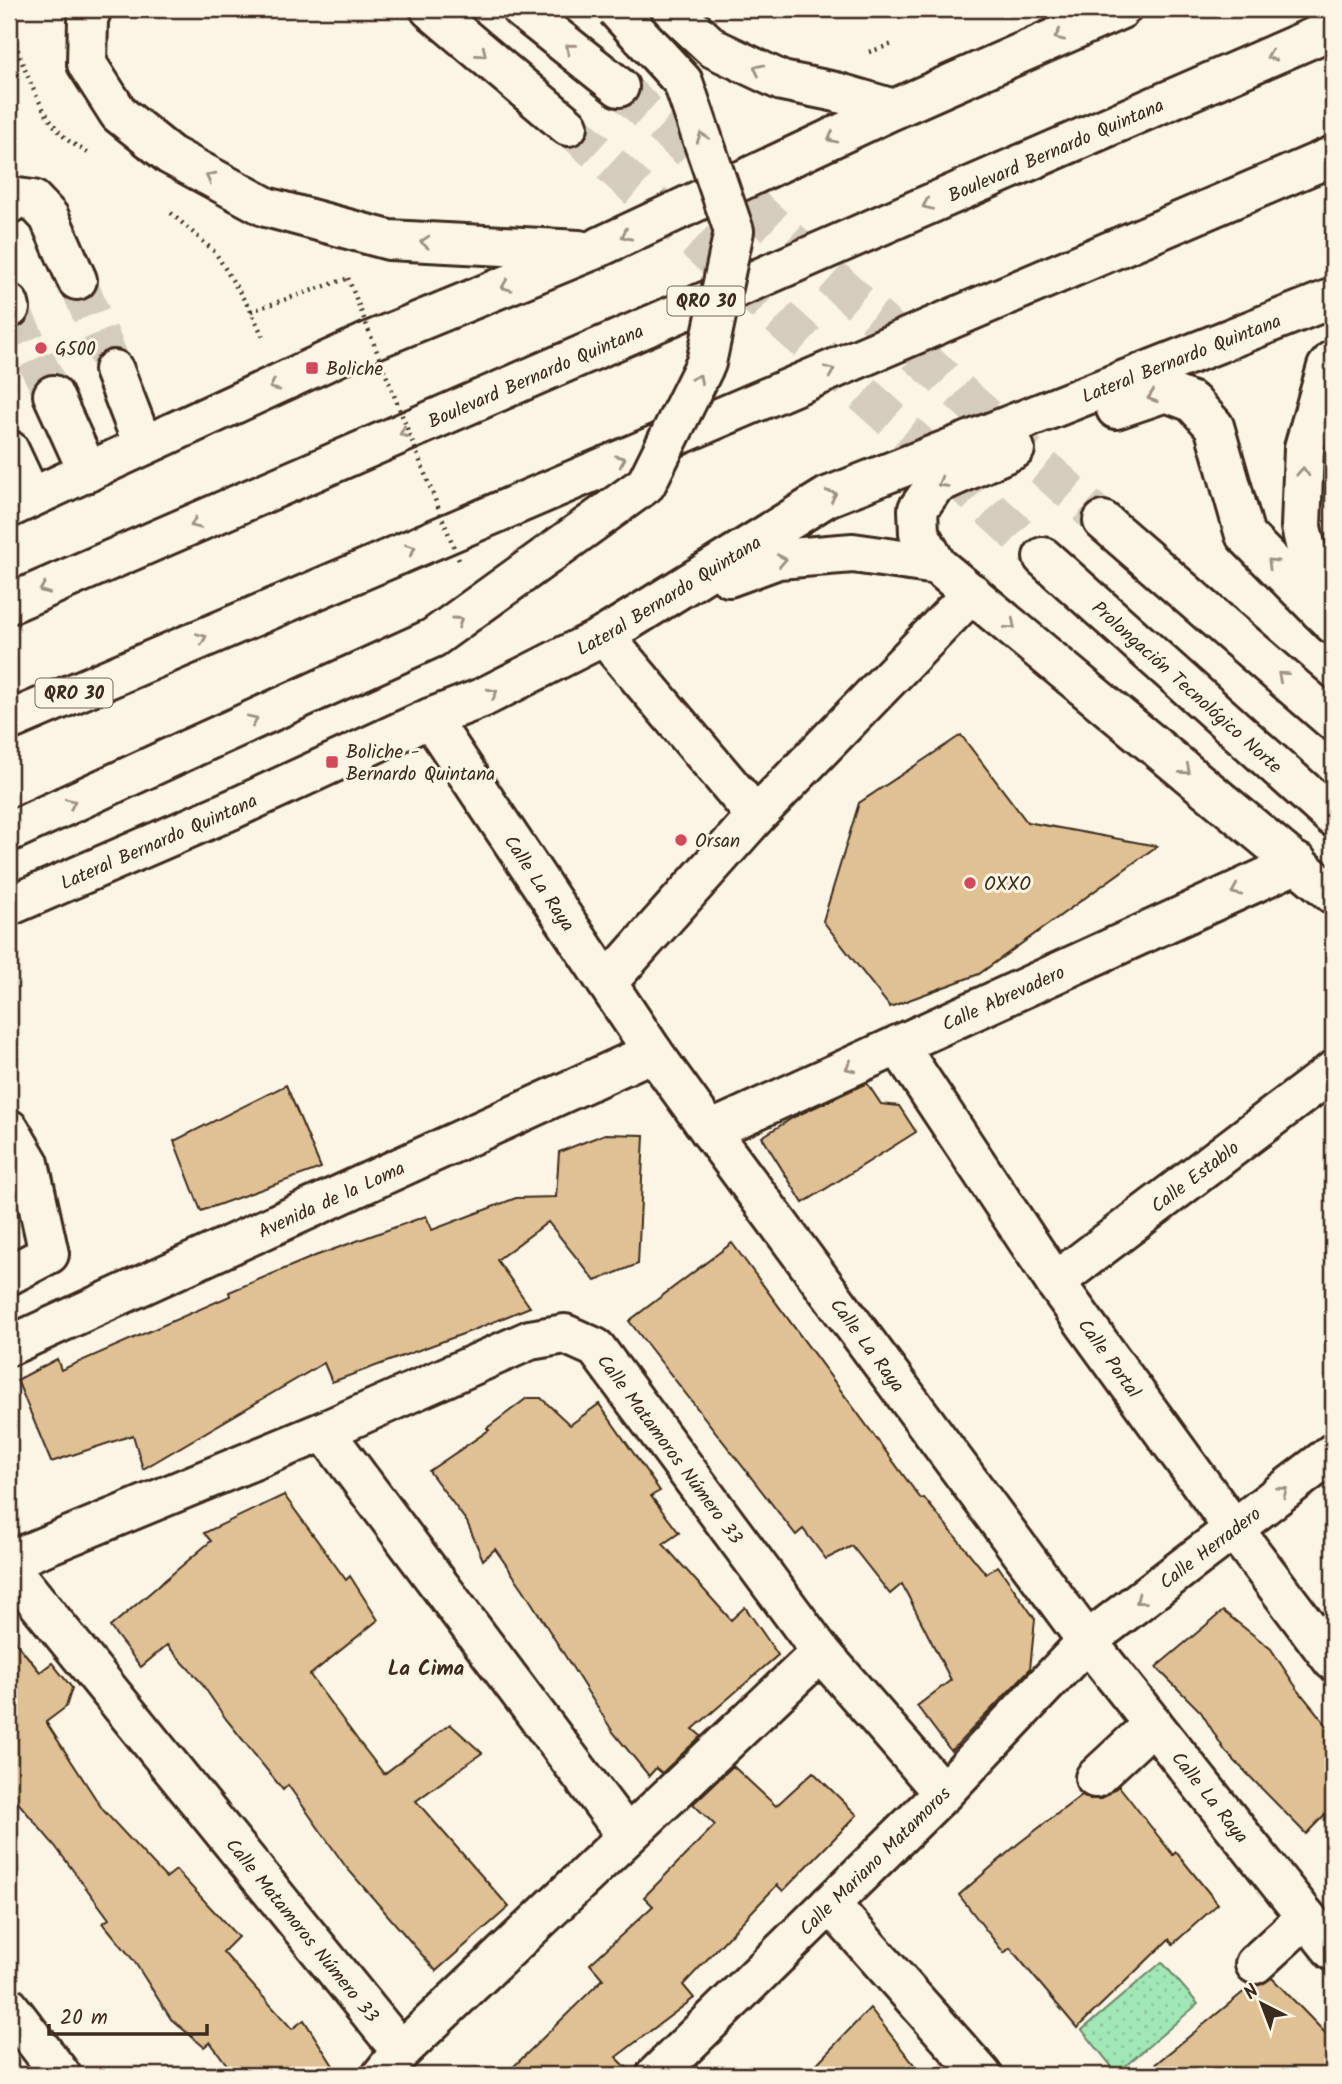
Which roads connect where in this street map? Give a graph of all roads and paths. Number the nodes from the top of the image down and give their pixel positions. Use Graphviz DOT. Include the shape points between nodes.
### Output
graph roads {
  1 [pos="92,9"];
  2 [pos="430,9"];
  3 [pos="521,9"];
  4 [pos="616,9"];
  5 [pos="671,9"];
  6 [pos="1121,9"];
  7 [pos="1333,29"];
  8 [pos="619,87"];
  9 [pos="894,109"];
  10 [pos="568,126"];
  11 [pos="1333,156"];
  12 [pos="1333,175"];
  13 [pos="1257,190"];
  14 [pos="9,204"];
  15 [pos="592,251"];
  16 [pos="77,280"];
  17 [pos="1333,298"];
  18 [pos="251,311"];
  19 [pos="1333,359"];
  20 [pos="114,370"];
  21 [pos="53,396"];
  22 [pos="143,445"];
  23 [pos="9,450"];
  24 [pos="88,472"];
  25 [pos="20,503"];
  26 [pos="1103,521"];
  27 [pos="1043,558"];
  28 [pos="937,565"];
  29 [pos="463,570"];
  30 [pos="972,593"];
  31 [pos="9,604"];
  32 [pos="648,608"];
  33 [pos="1327,617"];
  34 [pos="604,636"];
  35 [pos="430,718"];
  36 [pos="9,721"];
  37 [pos="1333,721"];
  38 [pos="756,816"];
  39 [pos="1333,817"];
  40 [pos="9,832"];
  41 [pos="1298,863"];
  42 [pos="1333,894"];
  43 [pos="9,906"];
  44 [pos="607,984"];
  45 [pos="898,1045"];
  46 [pos="653,1052"];
  47 [pos="1333,1071"];
  48 [pos="9,1129"];
  49 [pos="709,1131"];
  50 [pos="9,1275"];
  51 [pos="1055,1282"];
  52 [pos="9,1346"];
  53 [pos="324,1431"];
  54 [pos="1333,1453"];
  55 [pos="1233,1528"];
  56 [pos="9,1561"];
  57 [pos="9,1567"];
  58 [pos="1087,1641"];
  59 [pos="821,1652"];
  60 [pos="1333,1661"];
  61 [pos="1153,1724"];
  62 [pos="1095,1777"];
  63 [pos="943,1793"];
  64 [pos="627,1836"];
  65 [pos="830,1904"];
  66 [pos="1306,1917"];
  67 [pos="1333,1951"];
  68 [pos="1255,1964"];
  69 [pos="9,2007"];
  70 [pos="392,2063"];
  71 [pos="667,2072"];
  72 [pos="61,2075"];
  73 [pos="982,2075"];
  15 -- 1 [label="street, one-way" via="389,240 267,207 170,155 119,114 87,64"];
  2 -- 10 [label="street, one-way"];
  8 -- 3 [label="street, one-way"];
  40 -- 4 [label="street, one-way, bridge" via="433,638 646,484 706,363 734,231 683,82"];
  9 -- 5 [label="street, one-way" via="782,81 713,48"];
  6 -- 9 [label="street, one-way"];
  7 -- 31 [label="street, Boulevard Bernardo Quintana / QRO 30, one-way"];
  9 -- 15 [label="street, one-way"];
  11 -- 13 [label="street, QRO 30"];
  12 -- 13 [label="street"];
  36 -- 13 [label="street, QRO 30, one-way"];
  14 -- 16 [label="street" via="18,198 33,200 49,217"];
  15 -- 22 [label="street, one-way" via="373,340"];
  32 -- 17 [label="street, Lateral Bernardo Quintana, one-way" via="827,496"];
  18 -- 29 [label="path, bridge" via="348,278"];
  33 -- 19 [label="street, one-way" via="1301,527 1304,447 1326,367"];
  20 -- 22 [label="street"];
  21 -- 24 [label="street"];
  22 -- 24 [label="street"];
  23 -- 25 [label="street"];
  24 -- 25 [label="street"];
  37 -- 26 [label="street, one-way"];
  27 -- 39 [label="street, Prolongación Tecnológico Norte"];
  28 -- 30 [label="street"];
  32 -- 28 [label="street, one-way" via="778,559 853,553"];
  33 -- 28 [label="street, one-way" via="1245,535 1214,426 1192,402 1166,392 1080,421 935,485 918,509 919,533"];
  30 -- 38 [label="street"];
  30 -- 41 [label="street, one-way"];
  32 -- 34 [label="street, Lateral Bernardo Quintana"];
  35 -- 34 [label="street, Lateral Bernardo Quintana, one-way" via="482,698"];
  34 -- 38 [label="street"];
  35 -- 43 [label="street, Lateral Bernardo Quintana"];
  35 -- 44 [label="street, Calle La Raya"];
  38 -- 44 [label="street"];
  41 -- 42 [label="street"];
  41 -- 45 [label="street, Calle Abrevadero, one-way"];
  44 -- 46 [label="street, Calle La Raya"];
  45 -- 49 [label="street, Calle Abrevadero, one-way"];
  45 -- 51 [label="street, Calle Portal"];
  46 -- 49 [label="street, Calle La Raya"];
  46 -- 52 [label="street, Avenida de la Loma"];
  47 -- 51 [label="street, Calle Establo"];
  48 -- 50 [label="street" via="29,1163 49,1254"];
  49 -- 58 [label="street, Calle La Raya"];
  51 -- 55 [label="street, Calle Portal"];
  53 -- 56 [label="street, Calle Matamoros Número 33"];
  53 -- 59 [label="street, Calle Matamoros Número 33" via="530,1340 565,1334 596,1348"];
  53 -- 64 [label="street"];
  55 -- 54 [label="street, Calle Herradero, one-way"];
  55 -- 58 [label="street, Calle Herradero, one-way"];
  55 -- 60 [label="street, Calle Portal"];
  57 -- 70 [label="street, Calle Matamoros Número 33"];
  58 -- 61 [label="street, Calle La Raya"];
  58 -- 63 [label="street, Calle Mariano Matamoros"];
  59 -- 63 [label="street, Calle Matamoros Número 33"];
  59 -- 64 [label="street, Calle Matamoros Número 33"];
  61 -- 62 [label="street"];
  61 -- 66 [label="street, Calle La Raya"];
  63 -- 65 [label="street, Calle Mariano Matamoros"];
  64 -- 70 [label="street, Calle Matamoros Número 33"];
  65 -- 71 [label="street, Calle Mariano Matamoros"];
  65 -- 73 [label="street"];
  66 -- 67 [label="street, Calle La Raya"];
  66 -- 68 [label="street"];
  69 -- 72 [label="street"];
}
